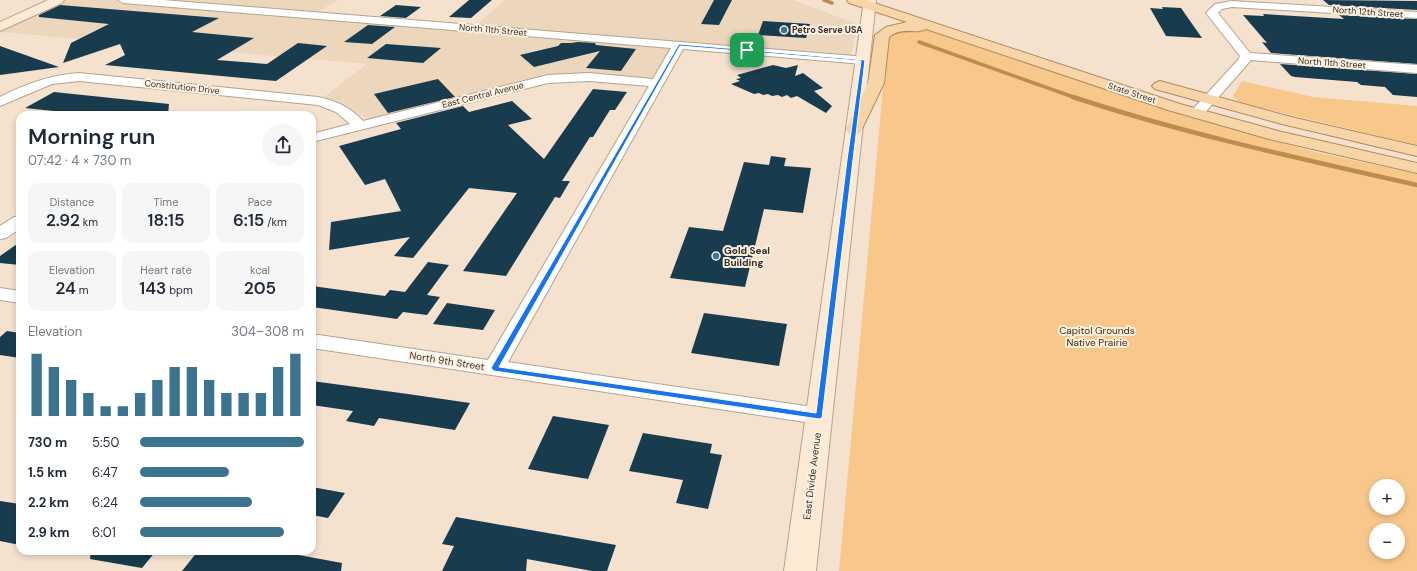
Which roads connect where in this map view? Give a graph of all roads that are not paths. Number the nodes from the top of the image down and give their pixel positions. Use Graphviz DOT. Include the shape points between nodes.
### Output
graph roads {
  1 [pos="58,0"];
  2 [pos="123,0"];
  3 [pos="871,2"];
  4 [pos="1417,15"];
  5 [pos="0,27"];
  6 [pos="939,29"];
  7 [pos="679,45"];
  8 [pos="1246,56"];
  9 [pos="863,60"];
  10 [pos="1417,69"];
  11 [pos="1118,73"];
  12 [pos="1145,82"];
  13 [pos="657,83"];
  14 [pos="1208,100"];
  15 [pos="0,102"];
  16 [pos="1196,113"];
  17 [pos="360,126"];
  18 [pos="854,129"];
  19 [pos="316,137"];
  20 [pos="1417,151"];
  21 [pos="1417,168"];
  22 [pos="0,294"];
  23 [pos="16,296"];
  24 [pos="316,342"];
  25 [pos="494,368"];
  26 [pos="819,416"];
  27 [pos="800,571"];
  1 -- 5 [label="street"];
  2 -- 7 [label="street, North 11th Street"];
  3 -- 6 [label="main road, State Street"];
  3 -- 9 [label="street, East Divide Avenue"];
  3 -- 11 [label="main road, State Street"];
  4 -- 8 [label="street, North 12th Street" via="1268,5 1219,6 1212,13"];
  6 -- 16 [label="main road, State Street"];
  6 -- 18 [label="main road" via="902,26 888,30 882,35 876,83"];
  7 -- 9 [label="street, North 11th Street"];
  7 -- 13 [label="street"];
  8 -- 10 [label="street, North 11th Street"];
  8 -- 14 [label="street"];
  9 -- 18 [label="street, East Divide Avenue"];
  12 -- 14 [label="main road, State Street"];
  13 -- 17 [label="street, East Central Avenue" via="589,77 548,80"];
  13 -- 25 [label="street"];
  14 -- 16 [label="street"];
  14 -- 20 [label="main road, State Street" via="1309,127"];
  15 -- 17 [label="street, Constitution Drive" via="47,81 79,78 318,101 343,109"];
  16 -- 21 [label="main road, State Street" via="1302,142"];
  17 -- 19 [label="street, East Central Avenue"];
  18 -- 26 [label="street, East Divide Avenue"];
  22 -- 23 [label="street"];
  24 -- 25 [label="street, North 9th Street"];
  25 -- 26 [label="street, North 9th Street"];
  26 -- 27 [label="street, East Divide Avenue"];
}
